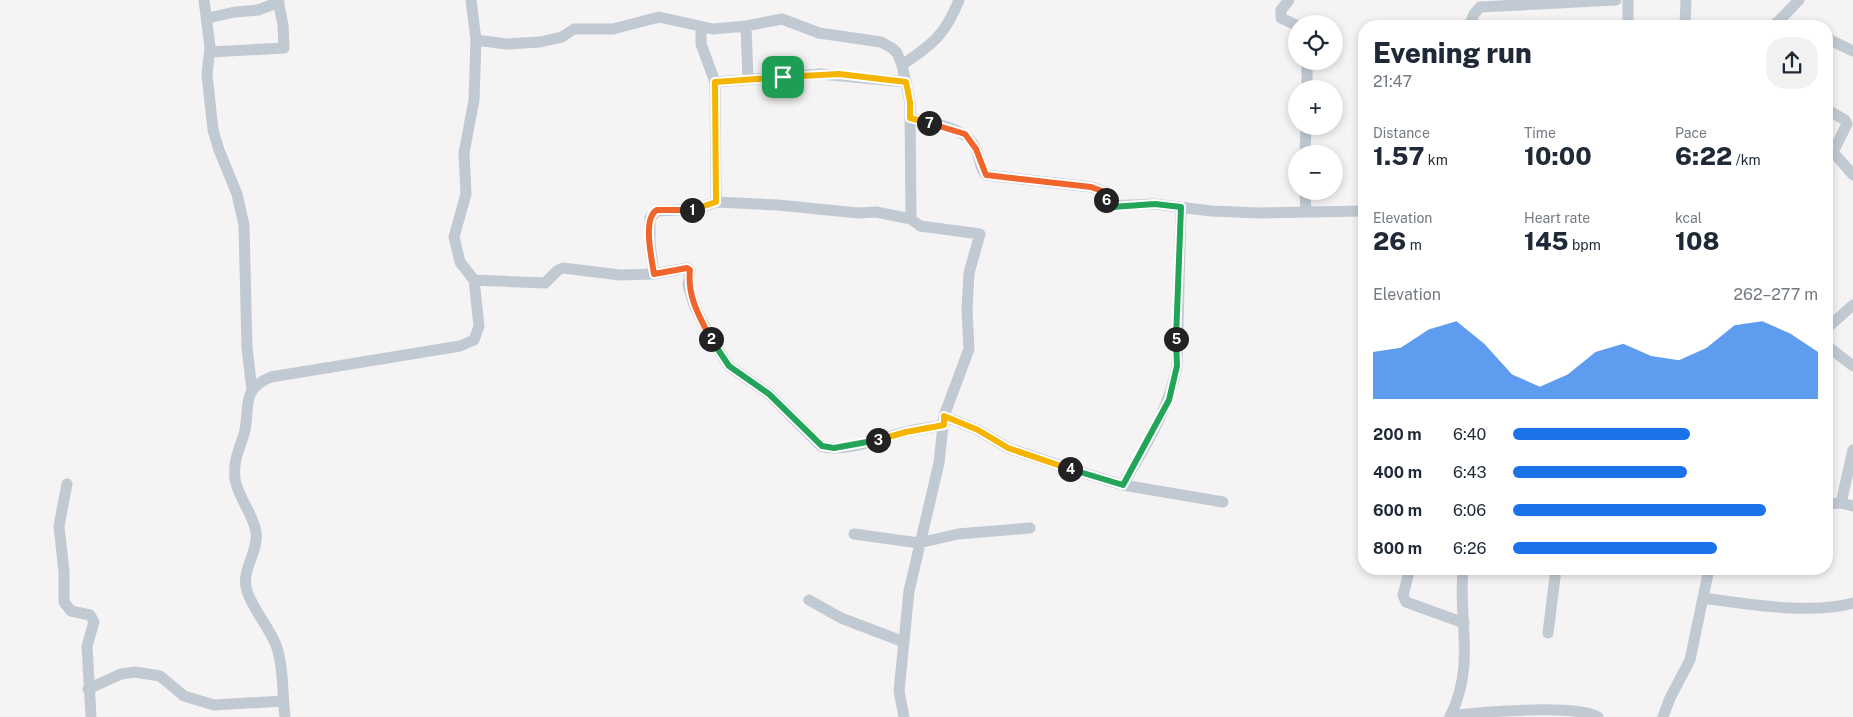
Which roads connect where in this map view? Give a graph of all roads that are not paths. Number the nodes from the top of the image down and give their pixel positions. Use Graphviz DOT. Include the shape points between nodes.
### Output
graph roads {
  1 [pos="204,0"];
  2 [pos="471,0"];
  3 [pos="960,0"];
  4 [pos="1289,0"];
  5 [pos="1616,0"];
  6 [pos="1628,0"];
  7 [pos="1686,0"];
  8 [pos="1799,0"];
  9 [pos="278,1"];
  10 [pos="208,18"];
  11 [pos="1472,20"];
  12 [pos="1628,20"];
  13 [pos="1685,20"];
  14 [pos="1779,20"];
  15 [pos="1288,21"];
  16 [pos="701,26"];
  17 [pos="746,26"];
  18 [pos="476,40"];
  19 [pos="1833,41"];
  20 [pos="1853,50"];
  21 [pos="210,52"];
  22 [pos="902,64"];
  23 [pos="748,79"];
  24 [pos="715,82"];
  25 [pos="906,82"];
  26 [pos="1833,113"];
  27 [pos="910,118"];
  28 [pos="1833,152"];
  29 [pos="1833,152"];
  30 [pos="1853,176"];
  31 [pos="1305,200"];
  32 [pos="716,202"];
  33 [pos="1181,207"];
  34 [pos="1358,211"];
  35 [pos="1306,212"];
  36 [pos="911,219"];
  37 [pos="654,274"];
  38 [pos="474,280"];
  39 [pos="1853,305"];
  40 [pos="1833,323"];
  41 [pos="1833,350"];
  42 [pos="1853,366"];
  43 [pos="252,390"];
  44 [pos="944,420"];
  45 [pos="1853,450"];
  46 [pos="67,484"];
  47 [pos="1123,485"];
  48 [pos="1223,502"];
  49 [pos="1841,503"];
  50 [pos="1833,504"];
  51 [pos="1853,506"];
  52 [pos="1030,528"];
  53 [pos="854,534"];
  54 [pos="920,543"];
  55 [pos="1463,575"];
  56 [pos="1555,575"];
  57 [pos="1708,575"];
  58 [pos="1408,576"];
  59 [pos="1703,598"];
  60 [pos="809,600"];
  61 [pos="1853,603"];
  62 [pos="1464,623"];
  63 [pos="1548,633"];
  64 [pos="904,642"];
  65 [pos="88,689"];
  66 [pos="283,701"];
  67 [pos="91,717"];
  68 [pos="285,717"];
  69 [pos="904,717"];
  70 [pos="1450,717"];
  71 [pos="1598,717"];
  72 [pos="1663,717"];
  1 -- 10 [label="street"];
  2 -- 18 [label="street"];
  3 -- 22 [label="street" via="954,16 939,37"];
  4 -- 15 [label="street" via="1281,10 1281,18"];
  5 -- 11 [label="street" via="1487,6 1480,8"];
  6 -- 12 [label="street"];
  7 -- 13 [label="street"];
  8 -- 14 [label="street"];
  9 -- 10 [label="street" via="258,10"];
  9 -- 21 [label="street" via="284,48"];
  10 -- 21 [label="street"];
  16 -- 17 [label="street" via="713,29"];
  16 -- 18 [label="street" via="652,17 613,29 574,28 562,37 540,42 506,44"];
  16 -- 24 [label="street" via="701,44"];
  17 -- 22 [label="street" via="782,19 819,33 882,42 892,48"];
  17 -- 23 [label="street"];
  18 -- 38 [label="street" via="474,100 464,153 466,194 454,237 460,262"];
  19 -- 20 [label="street"];
  21 -- 43 [label="street" via="207,75 213,130 238,194 244,225 246,348"];
  22 -- 25 [label="street"];
  23 -- 24 [label="street"];
  23 -- 25 [label="street" via="820,74"];
  24 -- 32 [label="street"];
  25 -- 27 [label="street"];
  26 -- 28 [label="street" via="1847,124"];
  27 -- 33 [label="street" via="965,134 976,149 986,175 1091,187 1105,192 1106,206 1112,207 1155,204"];
  27 -- 36 [label="street"];
  29 -- 30 [label="street"];
  31 -- 35 [label="street"];
  32 -- 36 [label="street" via="876,212"];
  32 -- 37 [label="street" via="697,210 657,210 653,213 650,218 650,244"];
  33 -- 35 [label="street" via="1211,211"];
  33 -- 47 [label="street" via="1177,366 1172,389 1152,435"];
  34 -- 35 [label="street"];
  36 -- 44 [label="street" via="920,226 980,234 968,280 969,349"];
  37 -- 38 [label="street" via="620,275 563,268 545,283"];
  37 -- 44 [label="street" via="690,270 688,284 694,305 729,366 769,394 822,446 847,446"];
  38 -- 43 [label="street" via="479,326 478,334 469,344 271,377"];
  39 -- 40 [label="street"];
  41 -- 42 [label="street"];
  43 -- 66 [label="street" via="246,407 244,432 234,459 235,478 256,532 246,576 247,591 279,655"];
  44 -- 47 [label="street" via="978,430 1008,448"];
  44 -- 54 [label="street" via="939,463"];
  45 -- 49 [label="street"];
  46 -- 65 [label="street" via="59,526 63,598 68,609 90,615 94,622 87,646"];
  47 -- 48 [label="street"];
  49 -- 50 [label="street"];
  49 -- 51 [label="street"];
  52 -- 54 [label="street" via="958,534"];
  53 -- 54 [label="street"];
  54 -- 64 [label="street" via="909,591"];
  55 -- 62 [label="street"];
  56 -- 63 [label="street"];
  57 -- 59 [label="street"];
  58 -- 62 [label="street" via="1403,595 1406,602"];
  59 -- 61 [label="street" via="1772,606 1821,607"];
  59 -- 72 [label="street" via="1690,660"];
  60 -- 64 [label="street" via="841,618"];
  62 -- 70 [label="street" via="1465,670"];
  64 -- 69 [label="street" via="899,691"];
  65 -- 66 [label="street" via="121,674 135,672 163,678 184,696 207,704"];
  65 -- 67 [label="street"];
  66 -- 68 [label="street"];
  70 -- 71 [label="street" via="1561,710 1582,711"];
}
